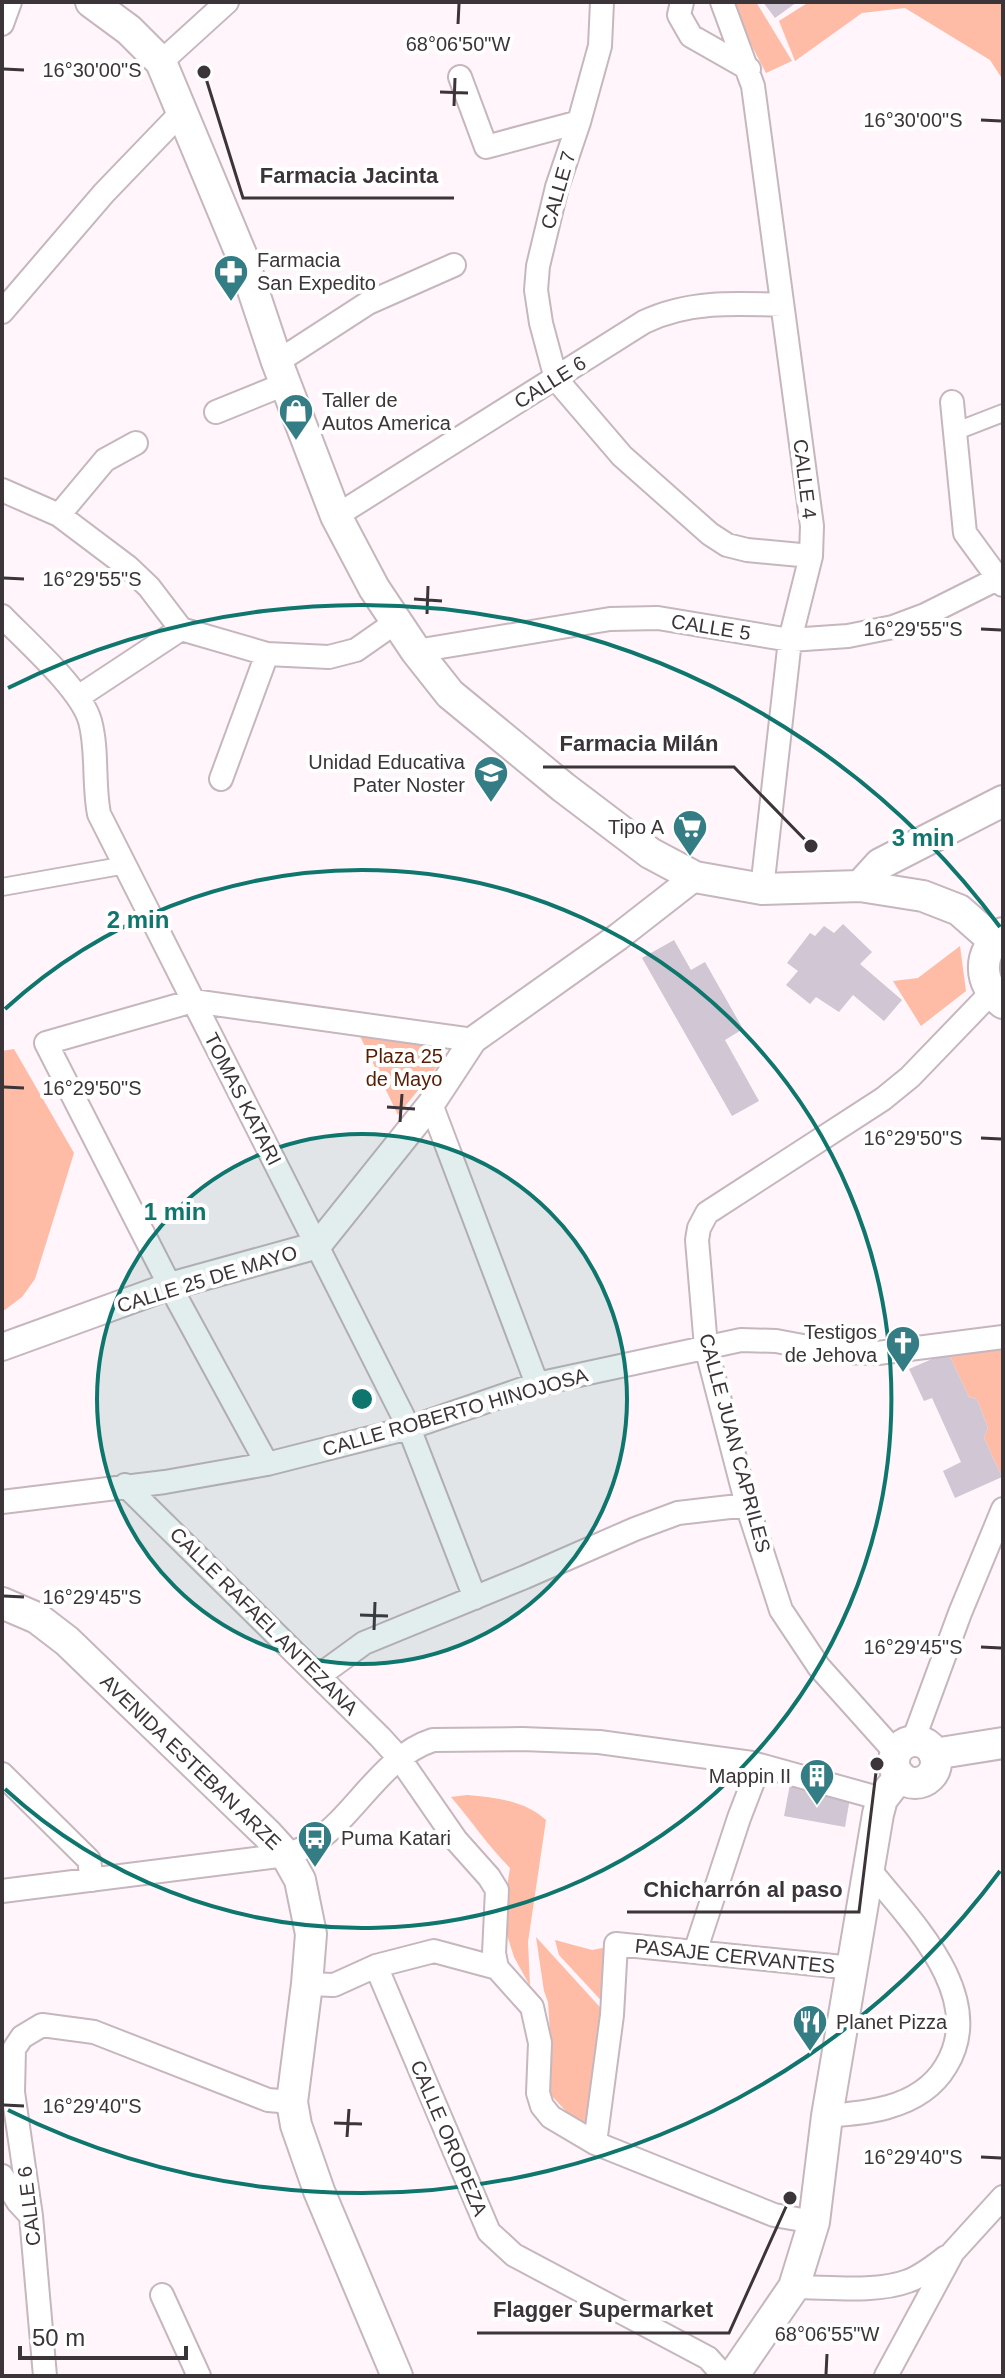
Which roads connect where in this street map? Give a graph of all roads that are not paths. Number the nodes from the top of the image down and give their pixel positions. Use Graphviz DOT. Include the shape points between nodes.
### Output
graph roads {
  1 [pos="10,2"];
  2 [pos="91,2"];
  3 [pos="227,2"];
  4 [pos="602,2"];
  5 [pos="682,2"];
  6 [pos="722,2"];
  7 [pos="2,24"];
  8 [pos="161,62"];
  9 [pos="749,69"];
  10 [pos="460,77"];
  11 [pos="181,113"];
  12 [pos="579,122"];
  13 [pos="454,265"];
  14 [pos="782,305"];
  15 [pos="2,312"];
  16 [pos="281,373"];
  17 [pos="556,379"];
  18 [pos="952,402"];
  19 [pos="216,412"];
  20 [pos="1003,413"];
  21 [pos="954,432"];
  22 [pos="136,443"];
  23 [pos="10,493"];
  24 [pos="2,514"];
  25 [pos="59,515"];
  26 [pos="336,516"];
  27 [pos="811,556"];
  28 [pos="1000,582"];
  29 [pos="2,616"];
  30 [pos="396,622"];
  31 [pos="181,629"];
  32 [pos="790,640"];
  33 [pos="416,651"];
  34 [pos="267,654"];
  35 [pos="78,697"];
  36 [pos="221,779"];
  37 [pos="1003,801"];
  38 [pos="126,865"];
  39 [pos="695,877"];
  40 [pos="860,886"];
  41 [pos="2,887"];
  42 [pos="762,889"];
  43 [pos="998,937"];
  44 [pos="997,998"];
  45 [pos="193,1001"];
  46 [pos="473,1040"];
  47 [pos="431,1104"];
  48 [pos="318,1245"];
  49 [pos="170,1286"];
  50 [pos="1003,1337"];
  51 [pos="2,1347"];
  52 [pos="706,1347"];
  53 [pos="537,1384"];
  54 [pos="409,1428"];
  55 [pos="267,1464"];
  56 [pos="125,1485"];
  57 [pos="2,1502"];
  58 [pos="747,1505"];
  59 [pos="1003,1509"];
  60 [pos="475,1598"];
  61 [pos="2,1603"];
  62 [pos="320,1675"];
  63 [pos="1003,1743"];
  64 [pos="400,1759"];
  65 [pos="905,1765"];
  66 [pos="759,1766"];
  67 [pos="2,1774"];
  68 [pos="286,1855"];
  69 [pos="868,1868"];
  70 [pos="92,1880"];
  71 [pos="2,1891"];
  72 [pos="695,1952"];
  73 [pos="376,1966"];
  74 [pos="497,1968"];
  75 [pos="853,1968"];
  76 [pos="307,1984"];
  77 [pos="292,2102"];
  78 [pos="827,2116"];
  79 [pos="595,2143"];
  80 [pos="2,2176"];
  81 [pos="1003,2197"];
  82 [pos="31,2216"];
  83 [pos="814,2222"];
  84 [pos="953,2252"];
  85 [pos="794,2287"];
  86 [pos="162,2295"];
  87 [pos="45,2376"];
  88 [pos="199,2376"];
  89 [pos="397,2376"];
  90 [pos="724,2376"];
  91 [pos="733,2376"];
  92 [pos="886,2376"];
  1 -- 7 [label="street"];
  2 -- 8 [label="main road"];
  3 -- 8 [label="street"];
  4 -- 12 [label="street, CALLE 7" via="600,46"];
  5 -- 9 [label="street" via="679,15 691,36"];
  6 -- 9 [label="street, CALLE 4"];
  8 -- 11 [label="main road"];
  9 -- 14 [label="street, CALLE 4"];
  10 -- 12 [label="street" via="486,147"];
  11 -- 15 [label="street"];
  11 -- 16 [label="main road" via="241,254"];
  12 -- 17 [label="street, CALLE 7" via="538,266 541,323"];
  13 -- 16 [label="street" via="368,303"];
  14 -- 17 [label="street, CALLE 6" via="689,306 664,312"];
  14 -- 27 [label="street, CALLE 4" via="812,526"];
  16 -- 19 [label="street"];
  16 -- 26 [label="main road"];
  17 -- 26 [label="street, CALLE 6"];
  17 -- 27 [label="street" via="622,456 710,534 747,550"];
  18 -- 21 [label="street"];
  20 -- 21 [label="street"];
  21 -- 28 [label="street" via="965,533"];
  22 -- 25 [label="street" via="105,460"];
  23 -- 24 [label="street"];
  23 -- 25 [label="street"];
  25 -- 31 [label="street" via="128,567"];
  26 -- 30 [label="main road"];
  27 -- 32 [label="street, CALLE 4"];
  28 -- 32 [label="street, CALLE 5" via="893,627"];
  29 -- 35 [label="street, TOMAS KATARI"];
  30 -- 33 [label="main road"];
  30 -- 34 [label="street" via="356,650 329,657"];
  31 -- 34 [label="street"];
  31 -- 35 [label="street"];
  32 -- 33 [label="street, CALLE 5" via="658,618 610,619"];
  32 -- 42 [label="street, CALLE 4"];
  33 -- 39 [label="main road" via="474,717 650,853"];
  34 -- 36 [label="street"];
  35 -- 38 [label="street, TOMAS KATARI" via="90,720 99,814"];
  37 -- 40 [label="main road" via="880,864"];
  38 -- 41 [label="street"];
  38 -- 45 [label="street, TOMAS KATARI"];
  39 -- 42 [label="main road"];
  39 -- 46 [label="street, CALLE 25 DE MAYO"];
  40 -- 42 [label="main road"];
  40 -- 43 [label="main road" via="923,896 959,910"];
  43 -- 44 [label="main road" via="982,966"];
  44 -- 52 [label="street, CALLE JUAN CAPRILES" via="883,1099 707,1213 697,1240"];
  45 -- 46 [label="street"];
  45 -- 48 [label="street, TOMAS KATARI"];
  45 -- 49 [label="street" via="46,1043"];
  46 -- 47 [label="street, CALLE 25 DE MAYO"];
  47 -- 48 [label="street, CALLE 25 DE MAYO"];
  47 -- 53 [label="street"];
  48 -- 49 [label="street, CALLE 25 DE MAYO"];
  48 -- 54 [label="street, TOMAS KATARI"];
  49 -- 51 [label="street, CALLE 25 DE MAYO"];
  49 -- 55 [label="street"];
  50 -- 52 [label="street, CALLE ROBERTO HINOJOSA" via="878,1353 756,1340"];
  52 -- 53 [label="street, CALLE ROBERTO HINOJOSA"];
  52 -- 58 [label="street, CALLE JUAN CAPRILES"];
  53 -- 54 [label="street, CALLE ROBERTO HINOJOSA"];
  54 -- 55 [label="street, CALLE ROBERTO HINOJOSA"];
  54 -- 60 [label="street, TOMAS KATARI"];
  55 -- 56 [label="street, CALLE ROBERTO HINOJOSA"];
  56 -- 57 [label="street, CALLE ROBERTO HINOJOSA"];
  56 -- 62 [label="street, CALLE RAFAEL ANTEZANA"];
  58 -- 60 [label="street" via="678,1513"];
  58 -- 65 [label="street, CALLE JUAN CAPRILES" via="781,1610 819,1667"];
  59 -- 65 [label="street"];
  60 -- 62 [label="street" via="364,1643"];
  61 -- 68 [label="main road, AVENIDA ESTEBAN ARZE" via="37,1618 67,1641"];
  62 -- 64 [label="street, CALLE RAFAEL ANTEZANA"];
  63 -- 65 [label="main road"];
  64 -- 66 [label="street" via="433,1740 522,1739 599,1742"];
  64 -- 68 [label="street" via="314,1842"];
  64 -- 74 [label="street, CALLE RAFAEL ANTEZANA" via="497,1890"];
  65 -- 66 [label="street"];
  65 -- 69 [label="main road"];
  66 -- 72 [label="street"];
  67 -- 70 [label="street" via="89,1860"];
  68 -- 70 [label="street"];
  68 -- 76 [label="main road, AVENIDA ESTEBAN ARZE" via="308,1907"];
  69 -- 75 [label="main road"];
  69 -- 78 [label="street" via="937,1955 956,1997 959,2028 953,2055 936,2083 887,2108"];
  70 -- 71 [label="street"];
  72 -- 75 [label="street, PASAJE CERVANTES"];
  72 -- 79 [label="street, PASAJE CERVANTES" via="616,1944"];
  73 -- 74 [label="street" via="434,1951"];
  73 -- 76 [label="street" via="334,1985"];
  73 -- 90 [label="street, CALLE OROPEZA" via="489,2232 514,2255 708,2358"];
  74 -- 79 [label="street" via="532,2007 540,2043 536,2082 542,2106 562,2125"];
  75 -- 78 [label="main road"];
  76 -- 77 [label="main road, AVENIDA ESTEBAN ARZE"];
  77 -- 82 [label="street, CALLE 6" via="268,2100 94,2032 42,2025 14,2049 13,2092"];
  77 -- 89 [label="main road, AVENIDA ESTEBAN ARZE" via="319,2191"];
  78 -- 83 [label="main road"];
  79 -- 83 [label="street" via="774,2215"];
  80 -- 82 [label="street"];
  81 -- 84 [label="street"];
  82 -- 87 [label="street, CALLE 6"];
  83 -- 85 [label="main road"];
  84 -- 85 [label="street" via="906,2283"];
  84 -- 92 [label="street"];
  85 -- 91 [label="main road"];
  86 -- 88 [label="street"];
}
